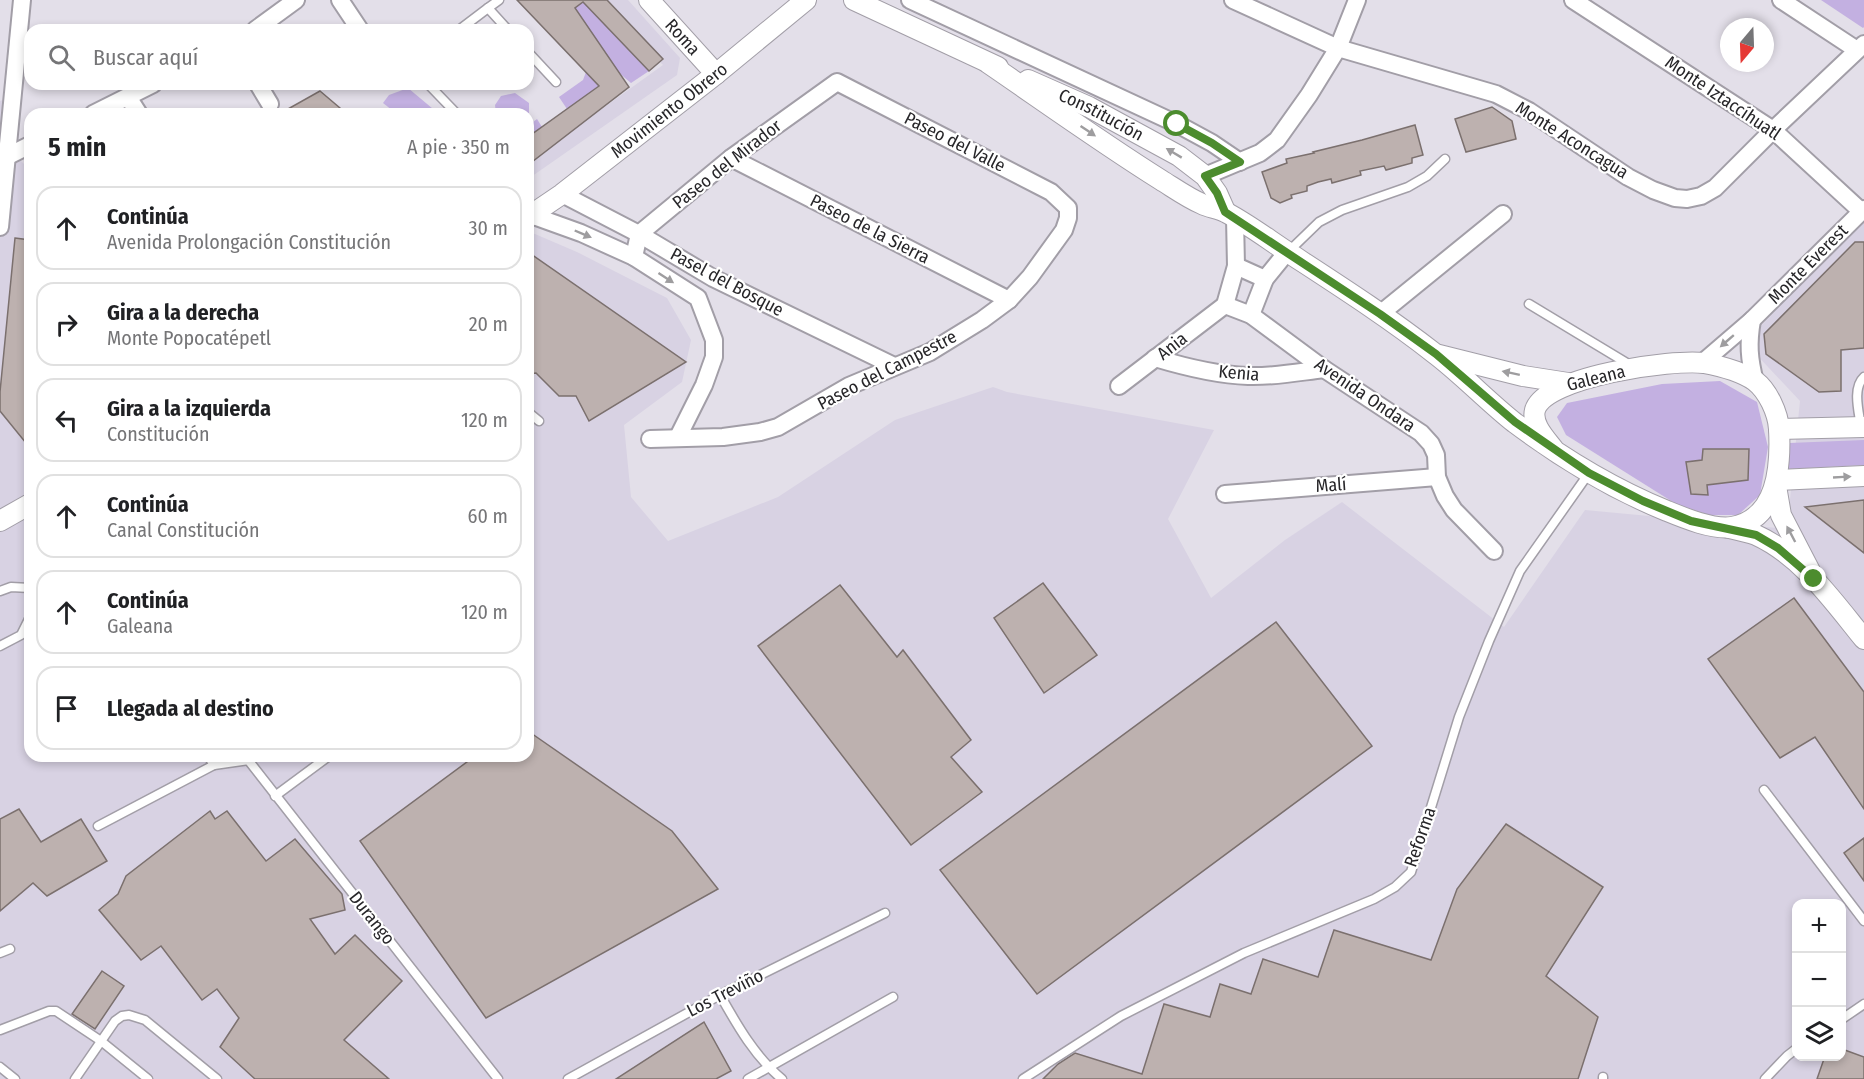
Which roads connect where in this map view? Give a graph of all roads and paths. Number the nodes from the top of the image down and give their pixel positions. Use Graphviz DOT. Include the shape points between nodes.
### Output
graph roads {
  1 [pos="22,0"];
  2 [pos="296,0"];
  3 [pos="340,0"];
  4 [pos="499,0"];
  5 [pos="649,0"];
  6 [pos="806,0"];
  7 [pos="854,0"];
  8 [pos="910,0"];
  9 [pos="1233,0"];
  10 [pos="1357,0"];
  11 [pos="1573,0"];
  12 [pos="1781,0"];
  13 [pos="934,7"];
  14 [pos="488,8"];
  15 [pos="263,24"];
  16 [pos="356,24"];
  17 [pos="467,24"];
  18 [pos="503,24"];
  19 [pos="1861,47"];
  20 [pos="1338,48"];
  21 [pos="534,59"];
  22 [pos="988,63"];
  23 [pos="716,74"];
  24 [pos="555,82"];
  25 [pos="837,82"];
  26 [pos="141,90"];
  27 [pos="262,90"];
  28 [pos="434,90"];
  29 [pos="128,97"];
  30 [pos="270,104"];
  31 [pos="105,108"];
  32 [pos="136,108"];
  33 [pos="451,108"];
  34 [pos="1773,130"];
  35 [pos="24,148"];
  36 [pos="8,156"];
  37 [pos="731,158"];
  38 [pos="1445,159"];
  39 [pos="1240,162"];
  40 [pos="1205,176"];
  41 [pos="562,194"];
  42 [pos="1068,208"];
  43 [pos="1863,210"];
  44 [pos="534,213"];
  45 [pos="1503,214"];
  46 [pos="1230,215"];
  47 [pos="534,217"];
  48 [pos="0,227"];
  49 [pos="639,234"];
  50 [pos="1287,252"];
  51 [pos="634,257"];
  52 [pos="1236,266"];
  53 [pos="714,278"];
  54 [pos="1265,279"];
  55 [pos="698,298"];
  56 [pos="1009,300"];
  57 [pos="1529,304"];
  58 [pos="1225,305"];
  59 [pos="1380,314"];
  60 [pos="1251,315"];
  61 [pos="1752,320"];
  62 [pos="1436,354"];
  63 [pos="1155,358"];
  64 [pos="1702,363"];
  65 [pos="894,366"];
  66 [pos="1324,369"];
  67 [pos="1636,369"];
  68 [pos="1864,377"];
  69 [pos="1755,382"];
  70 [pos="1568,383"];
  71 [pos="1119,386"];
  72 [pos="534,417"];
  73 [pos="539,421"];
  74 [pos="1862,427"];
  75 [pos="1779,429"];
  76 [pos="678,437"];
  77 [pos="650,439"];
  78 [pos="1555,451"];
  79 [pos="1589,473"];
  80 [pos="1864,476"];
  81 [pos="1437,477"];
  82 [pos="1776,483"];
  83 [pos="1225,494"];
  84 [pos="24,507"];
  85 [pos="0,521"];
  86 [pos="1729,528"];
  87 [pos="1494,551"];
  88 [pos="1814,579"];
  89 [pos="24,588"];
  90 [pos="0,591"];
  91 [pos="24,629"];
  92 [pos="1864,639"];
  93 [pos="0,646"];
  94 [pos="212,762"];
  95 [pos="228,762"];
  96 [pos="250,762"];
  97 [pos="321,762"];
  98 [pos="214,765"];
  99 [pos="1764,790"];
  100 [pos="275,796"];
  101 [pos="98,826"];
  102 [pos="885,913"];
  103 [pos="1864,921"];
  104 [pos="10,949"];
  105 [pos="0,953"];
  106 [pos="720,995"];
  107 [pos="893,997"];
  108 [pos="1864,1004"];
  109 [pos="1846,1016"];
  110 [pos="0,1030"];
  111 [pos="101,1041"];
  112 [pos="1792,1052"];
  113 [pos="0,1067"];
  114 [pos="768,1067"];
  115 [pos="15,1079"];
  116 [pos="75,1079"];
  117 [pos="148,1079"];
  118 [pos="217,1079"];
  119 [pos="498,1079"];
  120 [pos="568,1079"];
  121 [pos="748,1079"];
  122 [pos="782,1079"];
  123 [pos="1023,1079"];
  124 [pos="1765,1079"];
  1 -- 36 [label="street"];
  2 -- 15 [label="street"];
  3 -- 16 [label="street"];
  4 -- 14 [label="lane"];
  5 -- 23 [label="street, Roma"];
  6 -- 23 [label="street, Movimiento Obrero"];
  7 -- 22 [label="street, Constitución"];
  8 -- 13 [label="street"];
  9 -- 20 [label="street, Monte Aconcagua"];
  10 -- 20 [label="street"];
  11 -- 34 [label="street, Monte Iztaccíhuatl"];
  12 -- 19 [label="street"];
  13 -- 39 [label="street" via="1177,124"];
  14 -- 17 [label="lane"];
  14 -- 18 [label="lane"];
  19 -- 34 [label="street, Monte Aconcagua"];
  20 -- 34 [label="street, Monte Aconcagua" via="1496,94 1529,111 1628,177 1675,198 1701,196 1715,188"];
  20 -- 39 [label="street" via="1277,140"];
  21 -- 24 [label="lane"];
  40 -- 22 [label="street, Constitución, one-way" via="1179,156 1089,107"];
  22 -- 46 [label="street, Constitución, one-way" via="1160,180 1201,204"];
  23 -- 41 [label="street, Movimiento Obrero"];
  25 -- 37 [label="street, Paseo del Mirador"];
  25 -- 42 [label="street, Paseo del Valle" via="1051,192"];
  26 -- 29 [label="street"];
  27 -- 30 [label="street"];
  28 -- 33 [label="lane"];
  29 -- 31 [label="street"];
  29 -- 32 [label="street"];
  34 -- 43 [label="street, Monte Iztaccíhuatl"];
  35 -- 36 [label="street"];
  36 -- 48 [label="street"];
  37 -- 49 [label="street, Paseo del Mirador"];
  37 -- 56 [label="street, Paseo de la Sierra"];
  38 -- 50 [label="lane" via="1408,187 1319,222"];
  39 -- 40 [label="street"];
  40 -- 46 [label="street, Constitución"];
  41 -- 44 [label="street, Movimiento Obrero"];
  41 -- 49 [label="street, Pasel del Bosque"];
  42 -- 56 [label="street, Paseo del Campestre" via="1064,230"];
  43 -- 61 [label="street, Monte Everest"];
  45 -- 59 [label="street"];
  46 -- 50 [label="street, Constitución"];
  46 -- 52 [label="street"];
  47 -- 51 [label="street, one-way"];
  49 -- 51 [label="street"];
  49 -- 53 [label="street, Pasel del Bosque"];
  50 -- 54 [label="street"];
  50 -- 59 [label="street, Constitución"];
  51 -- 55 [label="street, one-way"];
  52 -- 54 [label="street"];
  52 -- 58 [label="street"];
  53 -- 55 [label="street"];
  53 -- 65 [label="street, Pasel del Bosque"];
  54 -- 60 [label="street"];
  55 -- 76 [label="street" via="714,340 714,357"];
  56 -- 65 [label="street, Paseo del Campestre" via="930,352"];
  57 -- 67 [label="lane"];
  58 -- 60 [label="street, Avenida Ondara"];
  58 -- 63 [label="street, Ania"];
  59 -- 62 [label="street, Constitución"];
  60 -- 66 [label="street, Avenida Ondara"];
  61 -- 64 [label="street, Monte Everest, one-way"];
  61 -- 69 [label="street, Monte Everest" via="1749,358"];
  70 -- 62 [label="street, one-way"];
  62 -- 78 [label="street, Constitución"];
  63 -- 66 [label="street, Kenia" via="1247,376"];
  63 -- 71 [label="street, Ania"];
  64 -- 67 [label="street, Galeana"];
  64 -- 69 [label="street, Galeana" via="1730,369"];
  65 -- 76 [label="street, Paseo del Campestre" via="849,386 778,427 723,437"];
  66 -- 81 [label="street, Avenida Ondara" via="1421,433 1436,455"];
  67 -- 70 [label="street, Galeana"];
  68 -- 74 [label="lane" via="1857,389"];
  69 -- 75 [label="street, Galeana" via="1776,414"];
  70 -- 78 [label="street, Galeana" via="1548,393 1535,409 1541,433"];
  72 -- 73 [label="lane"];
  74 -- 75 [label="street"];
  75 -- 82 [label="street, Galeana"];
  76 -- 77 [label="street, Paseo del Campestre"];
  78 -- 79 [label="street, Galeana"];
  79 -- 86 [label="street, Galeana" via="1691,521"];
  79 -- 123 [label="lane, Reforma" via="1515,581 1460,717 1411,872 1374,899 1244,953 1120,1016"];
  82 -- 80 [label="street, one-way"];
  81 -- 83 [label="street, Malí"];
  81 -- 87 [label="street, Avenida Ondara" via="1454,510"];
  82 -- 86 [label="street, Galeana" via="1760,514"];
  88 -- 82 [label="street, Galeana, one-way" via="1781,515"];
  84 -- 85 [label="street"];
  86 -- 88 [label="street, Galeana" via="1756,535 1778,548"];
  88 -- 92 [label="street"];
  89 -- 90 [label="lane"];
  91 -- 93 [label="lane" via="21,635"];
  94 -- 98 [label="lane"];
  95 -- 98 [label="lane"];
  96 -- 100 [label="lane, Durango"];
  97 -- 100 [label="lane"];
  98 -- 101 [label="lane"];
  99 -- 103 [label="lane"];
  100 -- 119 [label="lane, Durango"];
  102 -- 106 [label="lane, Los Treviño"];
  104 -- 105 [label="lane"];
  106 -- 114 [label="lane"];
  106 -- 120 [label="lane, Los Treviño"];
  107 -- 114 [label="lane"];
  108 -- 109 [label="lane"];
  110 -- 111 [label="lane" via="51,1010"];
  111 -- 116 [label="lane"];
  111 -- 117 [label="lane"];
  111 -- 118 [label="lane" via="122,1016 137,1017"];
  112 -- 124 [label="lane"];
  113 -- 115 [label="lane"];
  114 -- 121 [label="lane"];
  114 -- 122 [label="lane"];
}
